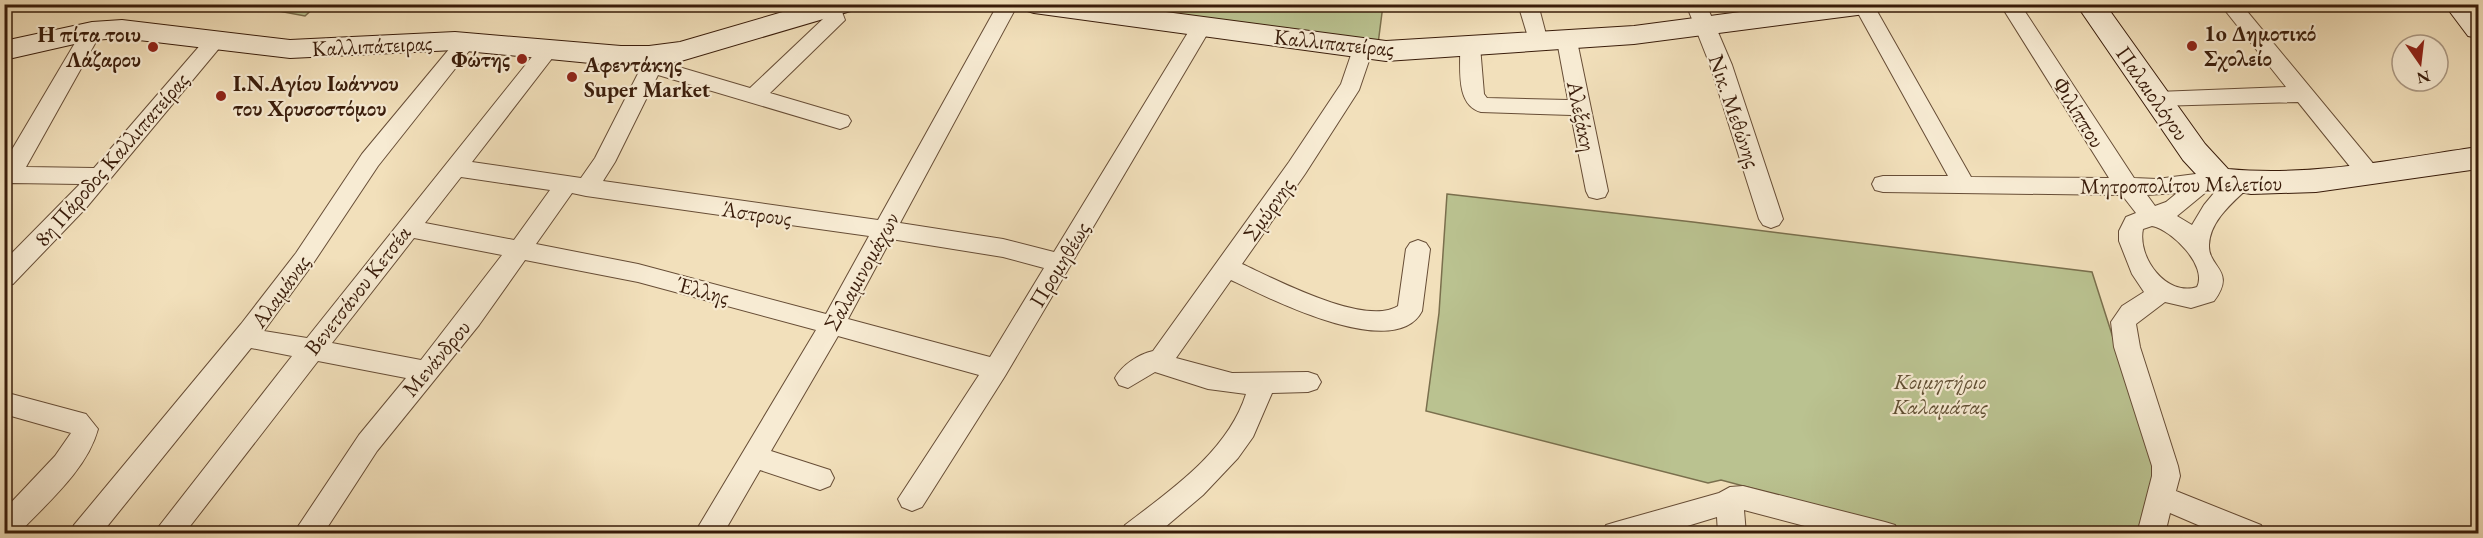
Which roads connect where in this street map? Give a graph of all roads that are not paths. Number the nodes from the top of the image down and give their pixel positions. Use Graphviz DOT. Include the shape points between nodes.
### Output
graph roads {
  1 [pos="103,4"];
  2 [pos="1008,4"];
  3 [pos="1034,4"];
  4 [pos="1528,4"];
  5 [pos="2010,4"];
  6 [pos="2090,4"];
  7 [pos="2230,4"];
  8 [pos="2458,4"];
  9 [pos="1867,5"];
  10 [pos="838,7"];
  11 [pos="1701,16"];
  12 [pos="1202,26"];
  13 [pos="2478,29"];
  14 [pos="92,30"];
  15 [pos="216,40"];
  16 [pos="1567,40"];
  17 [pos="466,41"];
  18 [pos="1538,42"];
  19 [pos="1470,46"];
  20 [pos="550,48"];
  21 [pos="1363,49"];
  22 [pos="5,52"];
  23 [pos="657,55"];
  24 [pos="2304,94"];
  25 [pos="755,95"];
  26 [pos="2157,99"];
  27 [pos="1581,108"];
  28 [pos="840,121"];
  29 [pos="2478,158"];
  30 [pos="454,168"];
  31 [pos="2368,173"];
  32 [pos="5,176"];
  33 [pos="100,176"];
  34 [pos="2222,180"];
  35 [pos="1883,184"];
  36 [pos="1964,184"];
  37 [pos="576,186"];
  38 [pos="2131,187"];
  39 [pos="1597,191"];
  40 [pos="2151,217"];
  41 [pos="1771,219"];
  42 [pos="407,228"];
  43 [pos="884,231"];
  44 [pos="2197,247"];
  45 [pos="1418,249"];
  46 [pos="520,250"];
  47 [pos="1060,263"];
  48 [pos="1226,267"];
  49 [pos="4,277"];
  50 [pos="2162,292"];
  51 [pos="833,323"];
  52 [pos="245,337"];
  53 [pos="310,350"];
  54 [pos="1159,362"];
  55 [pos="996,369"];
  56 [pos="426,370"];
  57 [pos="1128,378"];
  58 [pos="1308,382"];
  59 [pos="1262,384"];
  60 [pos="4,403"];
  61 [pos="754,457"];
  62 [pos="820,478"];
  63 [pos="2159,496"];
  64 [pos="912,499"];
  65 [pos="1730,499"];
  66 [pos="4,529"];
  67 [pos="84,534"];
  68 [pos="166,534"];
  69 [pos="307,534"];
  70 [pos="708,534"];
  71 [pos="1135,534"];
  72 [pos="1616,534"];
  73 [pos="1732,534"];
  74 [pos="1885,534"];
  75 [pos="2151,534"];
  76 [pos="2250,534"];
  1 -- 14 [label="street" via="94,15"];
  2 -- 43 [label="street, Σαλαμινομάχων"];
  3 -- 12 [label="street, Καλλιπατείρας"];
  4 -- 18 [label="street"];
  5 -- 38 [label="street, Φιλίππου" via="2114,168"];
  6 -- 26 [label="street, Παλαιολόγου"];
  7 -- 24 [label="street"];
  8 -- 13 [label="street"];
  9 -- 11 [label="street"];
  9 -- 36 [label="street"];
  10 -- 23 [label="street, Καλλιπάτειρας"];
  10 -- 25 [label="street" via="836,20"];
  11 -- 16 [label="street, Καλλιπατείρας"];
  11 -- 41 [label="street, Νικ. Μεθώνης"];
  12 -- 21 [label="street, Καλλιπατείρας"];
  12 -- 47 [label="street, Προμηθέως"];
  14 -- 15 [label="street, Καλλιπάτειρας" via="147,31"];
  14 -- 22 [label="street, Καλλιπάτειρας"];
  14 -- 32 [label="street" via="17,163"];
  15 -- 17 [label="street, Καλλιπάτειρας" via="307,49"];
  15 -- 33 [label="street, 8η Πάροδος Καλλιπατείρας"];
  16 -- 18 [label="street, Καλλιπατείρας"];
  16 -- 27 [label="street, Αλεξάκη"];
  17 -- 20 [label="street, Καλλιπάτειρας"];
  17 -- 52 [label="street, Αλαμάνας" via="370,160 304,259"];
  18 -- 19 [label="street, Καλλιπατείρας"];
  19 -- 21 [label="street, Καλλιπατείρας"];
  19 -- 27 [label="street" via="1473,95 1482,105"];
  20 -- 23 [label="street, Καλλιπάτειρας" via="621,56"];
  20 -- 30 [label="street, Βενετσάνου Κετσέα"];
  21 -- 48 [label="street, Σμύρνης" via="1351,85"];
  23 -- 25 [label="street" via="664,70"];
  23 -- 37 [label="street, Μενάνδρου" via="604,162"];
  24 -- 26 [label="street"];
  24 -- 31 [label="street"];
  25 -- 28 [label="street"];
  26 -- 34 [label="street, Παλαιολόγου" via="2194,152"];
  27 -- 39 [label="street, Αλεξάκη"];
  29 -- 31 [label="street, Μητροπολίτου Μελετίου"];
  30 -- 37 [label="street, Άστρους"];
  30 -- 42 [label="street, Βενετσάνου Κετσέα"];
  31 -- 34 [label="street, Μητροπολίτου Μελετίου" via="2293,182"];
  32 -- 33 [label="street"];
  33 -- 49 [label="street, 8η Πάροδος Καλλιπατείρας"];
  34 -- 38 [label="street, Μητροπολίτου Μελετίου"];
  34 -- 40 [label="street"];
  34 -- 44 [label="street" via="2200,229"];
  35 -- 36 [label="street, Μητροπολίτου Μελετίου"];
  36 -- 38 [label="street, Μητροπολίτου Μελετίου"];
  37 -- 43 [label="street, Άστρους"];
  37 -- 46 [label="street, Μενάνδρου"];
  38 -- 40 [label="street, Φιλίππου"];
  40 -- 44 [label="street" via="2174,224"];
  40 -- 50 [label="street" via="2134,223 2129,238 2146,278"];
  42 -- 46 [label="street, Έλλης"];
  42 -- 53 [label="street, Βενετσάνου Κετσέα"];
  43 -- 47 [label="street, Άστρους" via="1003,248"];
  43 -- 51 [label="street, Σαλαμινομάχων"];
  44 -- 50 [label="street" via="2211,279 2204,296 2190,298"];
  45 -- 48 [label="street" via="1410,311 1398,321 1388,322 1322,310"];
  46 -- 51 [label="street, Έλλης" via="639,273"];
  46 -- 56 [label="street, Μενάνδρου"];
  47 -- 55 [label="street, Προμηθέως"];
  48 -- 54 [label="street, Σμύρνης"];
  50 -- 63 [label="street" via="2131,312 2123,322 2127,347 2165,466"];
  51 -- 55 [label="street, Έλλης"];
  51 -- 61 [label="street, Σαλαμινομάχων"];
  52 -- 53 [label="street"];
  52 -- 67 [label="street, Αλαμάνας"];
  53 -- 56 [label="street"];
  53 -- 68 [label="street, Βενετσάνου Κετσέα"];
  54 -- 57 [label="street" via="1146,363"];
  54 -- 59 [label="street" via="1215,381"];
  55 -- 64 [label="street, Προμηθέως"];
  56 -- 69 [label="street, Μενάνδρου" via="368,443"];
  58 -- 59 [label="street"];
  59 -- 71 [label="street" via="1255,411 1221,457"];
  60 -- 66 [label="street" via="77,422 85,429 80,444"];
  61 -- 62 [label="street"];
  61 -- 70 [label="street, Σαλαμινομάχων"];
  63 -- 75 [label="street"];
  63 -- 76 [label="street"];
  65 -- 72 [label="street"];
  65 -- 73 [label="street"];
  65 -- 74 [label="street" via="1766,502"];
}
